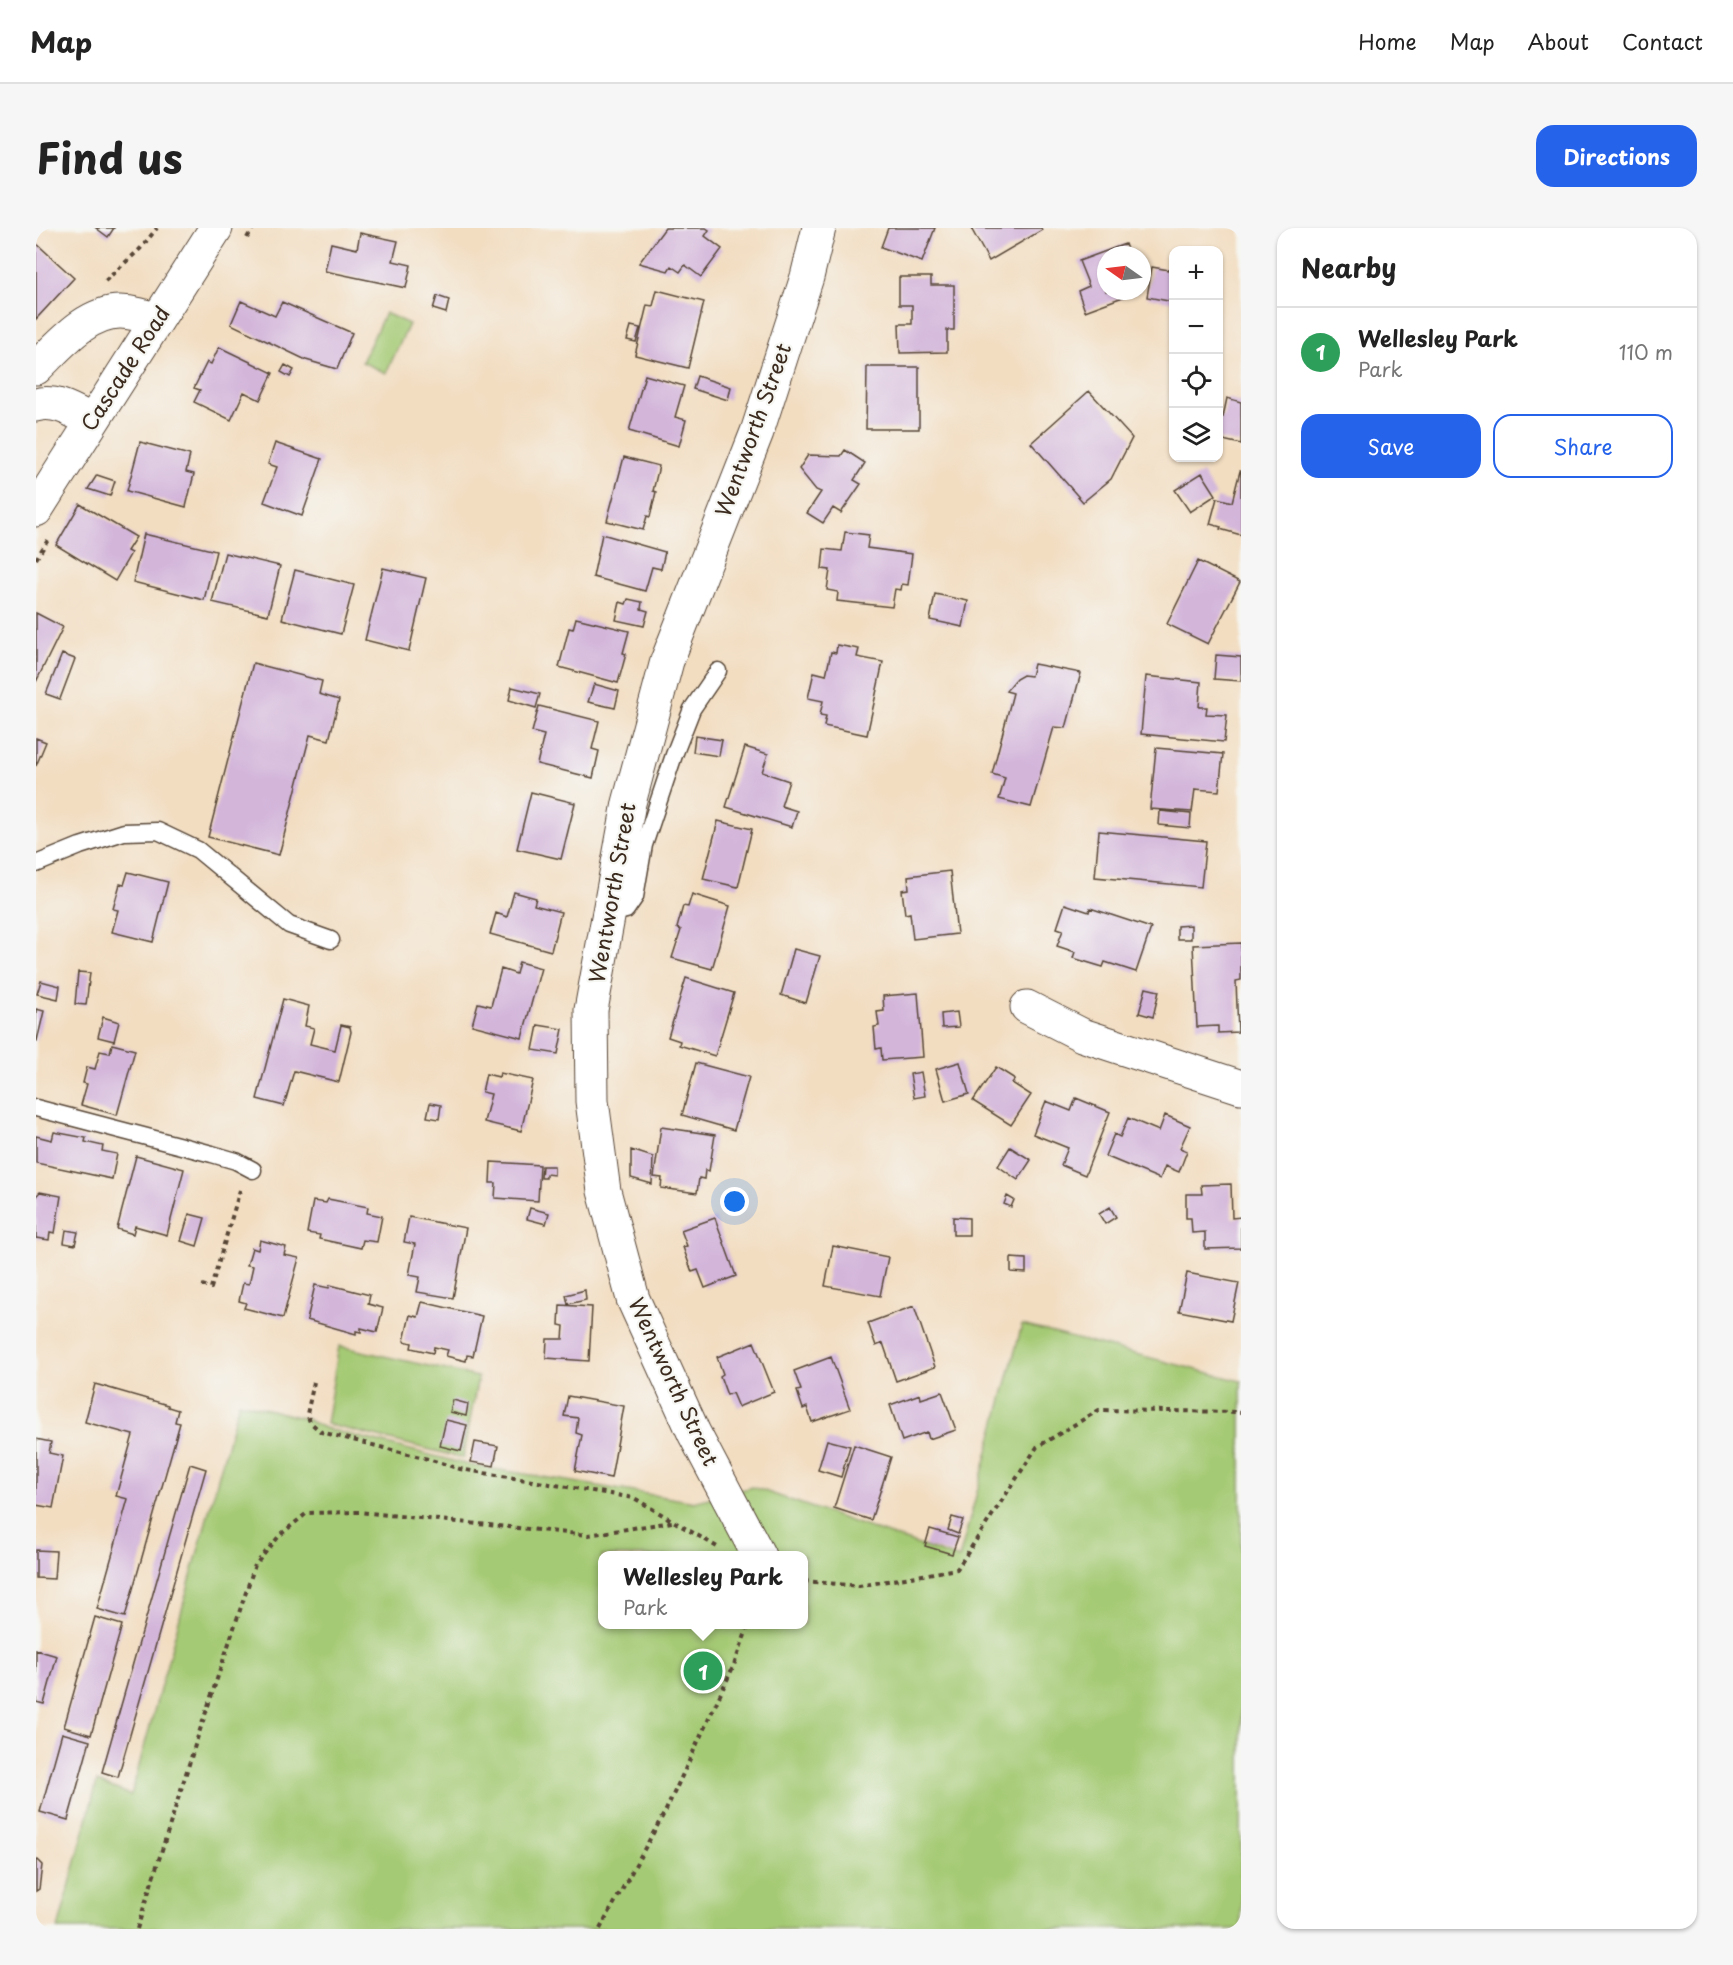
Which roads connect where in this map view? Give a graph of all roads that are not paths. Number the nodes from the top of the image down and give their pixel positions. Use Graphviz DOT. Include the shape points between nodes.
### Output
graph roads {
  1 [pos="216,228"];
  2 [pos="819,228"];
  3 [pos="157,320"];
  4 [pos="36,368"];
  5 [pos="36,405"];
  6 [pos="92,421"];
  7 [pos="36,510"];
  8 [pos="718,672"];
  9 [pos="36,864"];
  10 [pos="609,914"];
  11 [pos="330,940"];
  12 [pos="1027,1007"];
  13 [pos="1241,1087"];
  14 [pos="36,1108"];
  15 [pos="253,1170"];
  16 [pos="756,1551"];
  1 -- 3 [label="street, Cascade Road"];
  2 -- 10 [label="street, Wentworth Street" via="758,432 667,661 629,803"];
  3 -- 4 [label="street" via="119,312 92,319"];
  3 -- 6 [label="street, Cascade Road"];
  5 -- 6 [label="street" via="62,406"];
  6 -- 7 [label="street, Cascade Road"];
  8 -- 10 [label="lane" via="692,709 674,755 644,845 635,897 626,910"];
  9 -- 11 [label="lane" via="124,832 158,831 198,850 289,925"];
  10 -- 16 [label="street, Wentworth Street" via="591,1010 591,1101 604,1191 633,1299 694,1433"];
  12 -- 13 [label="street" via="1082,1035"];
  14 -- 15 [label="lane" via="237,1161"];
}
